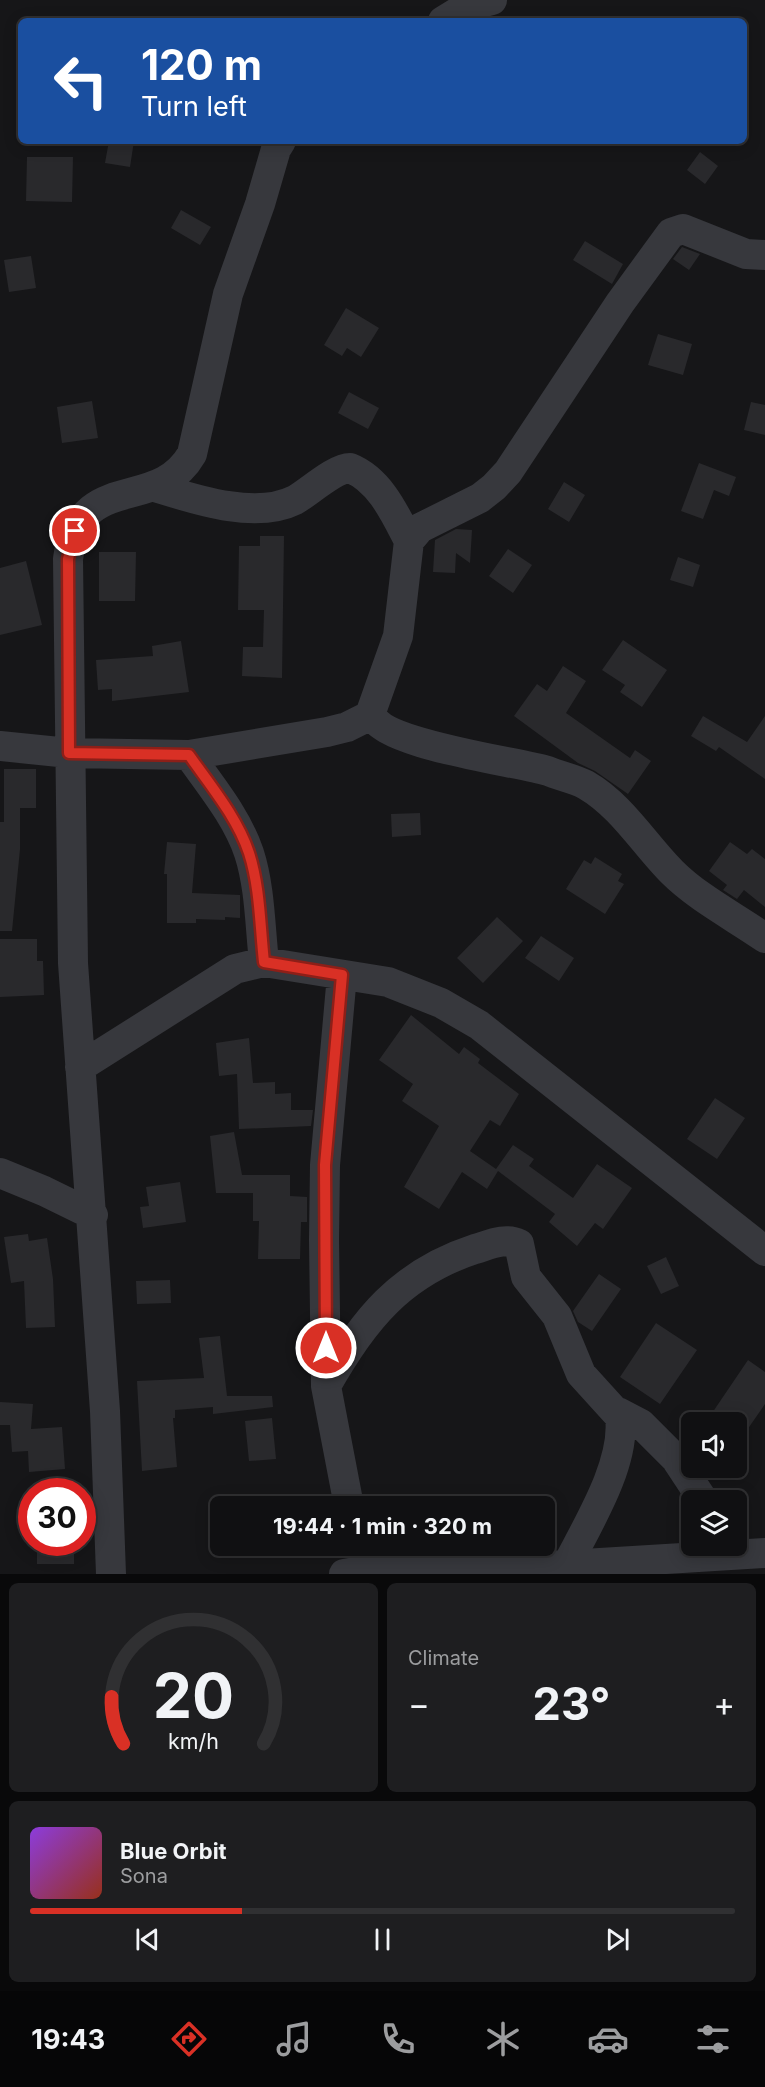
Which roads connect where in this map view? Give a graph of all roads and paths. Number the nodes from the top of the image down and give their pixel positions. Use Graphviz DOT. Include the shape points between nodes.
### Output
graph roads {
  1 [pos="492,0"];
  2 [pos="448,18"];
  3 [pos="279,144"];
  4 [pos="765,255"];
  5 [pos="155,487"];
  6 [pos="409,541"];
  7 [pos="371,715"];
  8 [pos="0,746"];
  9 [pos="69,753"];
  10 [pos="189,755"];
  11 [pos="765,938"];
  12 [pos="264,962"];
  13 [pos="342,975"];
  14 [pos="80,1067"];
  15 [pos="0,1173"];
  16 [pos="93,1215"];
  17 [pos="765,1251"];
  18 [pos="326,1386"];
  19 [pos="618,1412"];
  20 [pos="696,1490"];
  21 [pos="347,1496"];
  22 [pos="752,1554"];
  23 [pos="354,1563"];
  24 [pos="567,1565"];
  25 [pos="533,1570"];
  26 [pos="111,1574"];
  1 -- 2 [label="street" via="466,7"];
  3 -- 5 [label="street" via="228,294 194,448 181,469"];
  4 -- 6 [label="street" via="746,254 683,229 671,232 508,472 480,498 420,528"];
  5 -- 6 [label="street" via="212,504 277,506 350,468 390,505"];
  5 -- 9 [label="street" via="102,501 71,537"];
  6 -- 7 [label="street" via="398,636"];
  7 -- 10 [label="street" via="327,732"];
  7 -- 11 [label="street" via="380,726 411,739 544,770 586,785 621,813 686,884"];
  8 -- 9 [label="street"];
  9 -- 10 [label="street"];
  9 -- 14 [label="street" via="73,953"];
  10 -- 12 [label="street" via="249,853"];
  12 -- 13 [label="street"];
  12 -- 14 [label="street" via="235,969"];
  13 -- 17 [label="street" via="408,988 479,1025"];
  13 -- 18 [label="street" via="325,1165"];
  14 -- 16 [label="street"];
  15 -- 16 [label="street"];
  16 -- 26 [label="street"];
  18 -- 19 [label="street" via="346,1350 385,1300 429,1268 510,1241 522,1246 526,1277 557,1316 584,1379"];
  18 -- 21 [label="street"];
  19 -- 20 [label="street" via="641,1424 676,1459"];
  19 -- 24 [label="street" via="622,1428 619,1449"];
  22 -- 24 [label="street"];
  23 -- 25 [label="street"];
  24 -- 25 [label="street"];
}
